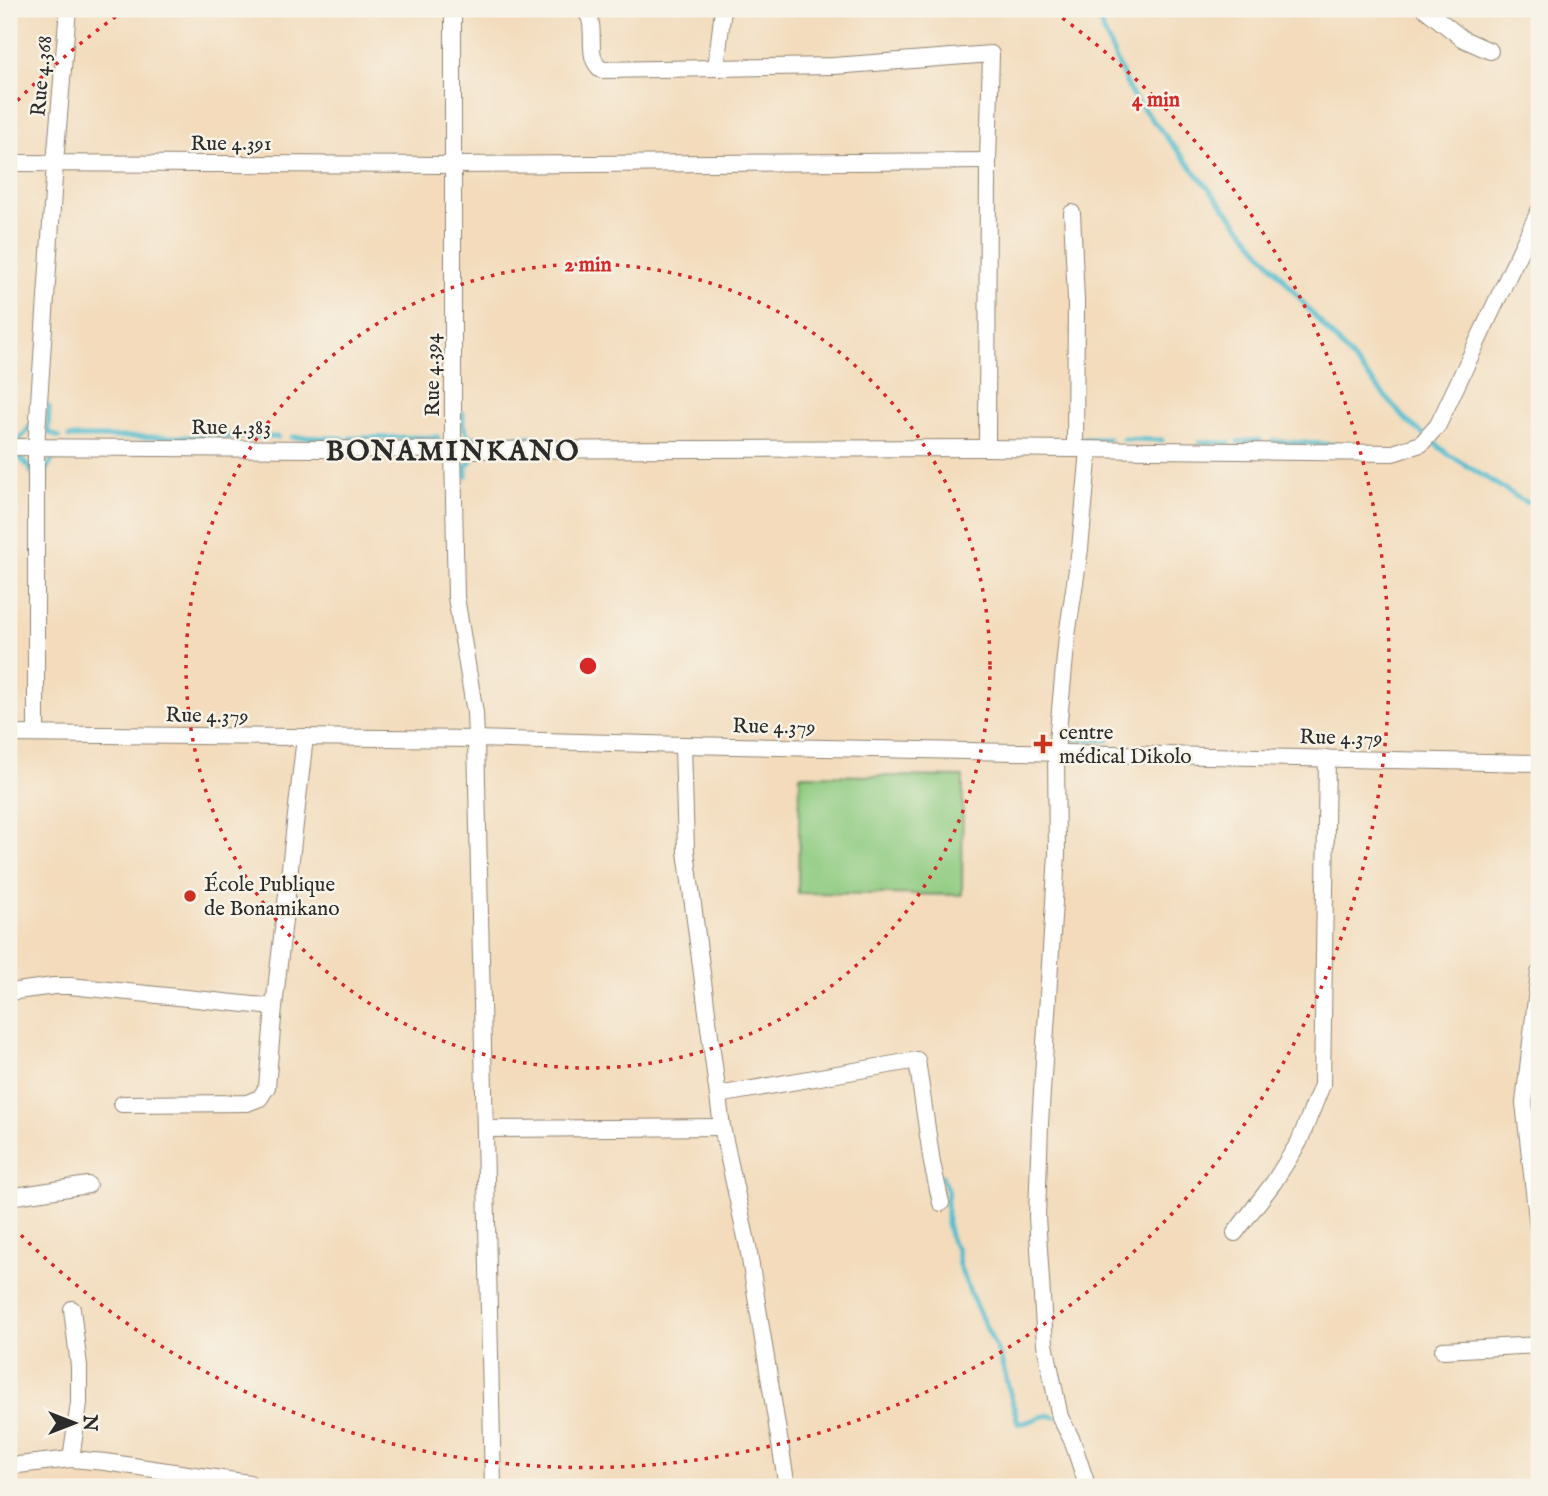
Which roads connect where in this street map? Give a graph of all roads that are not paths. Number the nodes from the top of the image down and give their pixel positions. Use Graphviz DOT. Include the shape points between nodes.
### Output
graph roads {
  1 [pos="68,9"];
  2 [pos="453,9"];
  3 [pos="584,9"];
  4 [pos="723,9"];
  5 [pos="1425,9"];
  6 [pos="1490,51"];
  7 [pos="716,68"];
  8 [pos="988,161"];
  9 [pos="9,163"];
  10 [pos="55,163"];
  11 [pos="453,165"];
  12 [pos="1539,211"];
  13 [pos="1072,213"];
  14 [pos="9,447"];
  15 [pos="36,447"];
  16 [pos="987,448"];
  17 [pos="1082,449"];
  18 [pos="453,450"];
  19 [pos="9,734"];
  20 [pos="36,734"];
  21 [pos="305,737"];
  22 [pos="476,739"];
  23 [pos="684,745"];
  24 [pos="1056,752"];
  25 [pos="1327,758"];
  26 [pos="1539,763"];
  27 [pos="1539,973"];
  28 [pos="9,992"];
  29 [pos="274,1007"];
  30 [pos="718,1095"];
  31 [pos="122,1104"];
  32 [pos="722,1128"];
  33 [pos="486,1129"];
  34 [pos="1535,1163"];
  35 [pos="88,1185"];
  36 [pos="9,1197"];
  37 [pos="941,1203"];
  38 [pos="1235,1233"];
  39 [pos="1539,1236"];
  40 [pos="72,1309"];
  41 [pos="1539,1345"];
  42 [pos="1443,1350"];
  43 [pos="71,1459"];
  44 [pos="9,1466"];
  45 [pos="1085,1479"];
  46 [pos="248,1483"];
  47 [pos="494,1487"];
  48 [pos="787,1487"];
  1 -- 10 [label="street, Rue 4.368"];
  2 -- 11 [label="street, Rue 4.394"];
  3 -- 7 [label="street" via="590,19 593,58 602,70"];
  4 -- 7 [label="street"];
  5 -- 6 [label="street" via="1464,39"];
  7 -- 8 [label="street" via="834,66 991,54"];
  8 -- 11 [label="street, Rue 4.391"];
  8 -- 16 [label="street"];
  9 -- 10 [label="street, Rue 4.391"];
  10 -- 11 [label="street, Rue 4.391"];
  10 -- 15 [label="street, Rue 4.368"];
  11 -- 18 [label="street, Rue 4.394"];
  12 -- 17 [label="street, Rue 4.383" via="1438,425 1421,444 1393,453"];
  13 -- 17 [label="street"];
  14 -- 15 [label="street, Rue 4.383"];
  15 -- 18 [label="street, Rue 4.383"];
  15 -- 20 [label="street, Rue 4.368"];
  16 -- 17 [label="street, Rue 4.383"];
  16 -- 18 [label="street, Rue 4.383"];
  17 -- 24 [label="street" via="1080,549"];
  18 -- 22 [label="street, Rue 4.394" via="456,597"];
  19 -- 20 [label="street, Rue 4.379"];
  20 -- 21 [label="street, Rue 4.379"];
  21 -- 22 [label="street, Rue 4.379"];
  21 -- 29 [label="street"];
  22 -- 23 [label="street, Rue 4.379"];
  22 -- 33 [label="street, Rue 4.394"];
  23 -- 24 [label="street, Rue 4.379"];
  23 -- 30 [label="street" via="686,851"];
  24 -- 25 [label="street, Rue 4.379"];
  24 -- 45 [label="street" via="1056,854 1037,1217 1045,1344 1060,1417"];
  25 -- 26 [label="street, Rue 4.379"];
  25 -- 38 [label="street" via="1322,1085 1299,1142"];
  27 -- 34 [label="street" via="1524,1103"];
  28 -- 29 [label="street" via="70,986"];
  29 -- 31 [label="street" via="267,1087 260,1098 247,1103"];
  30 -- 32 [label="street"];
  30 -- 37 [label="street" via="918,1060"];
  32 -- 33 [label="street"];
  32 -- 48 [label="street" via="748,1247"];
  33 -- 47 [label="street, Rue 4.394"];
  34 -- 39 [label="street"];
  35 -- 36 [label="street"];
  40 -- 43 [label="street" via="79,1403"];
  41 -- 42 [label="street"];
  43 -- 44 [label="street"];
  43 -- 46 [label="street"];
}
